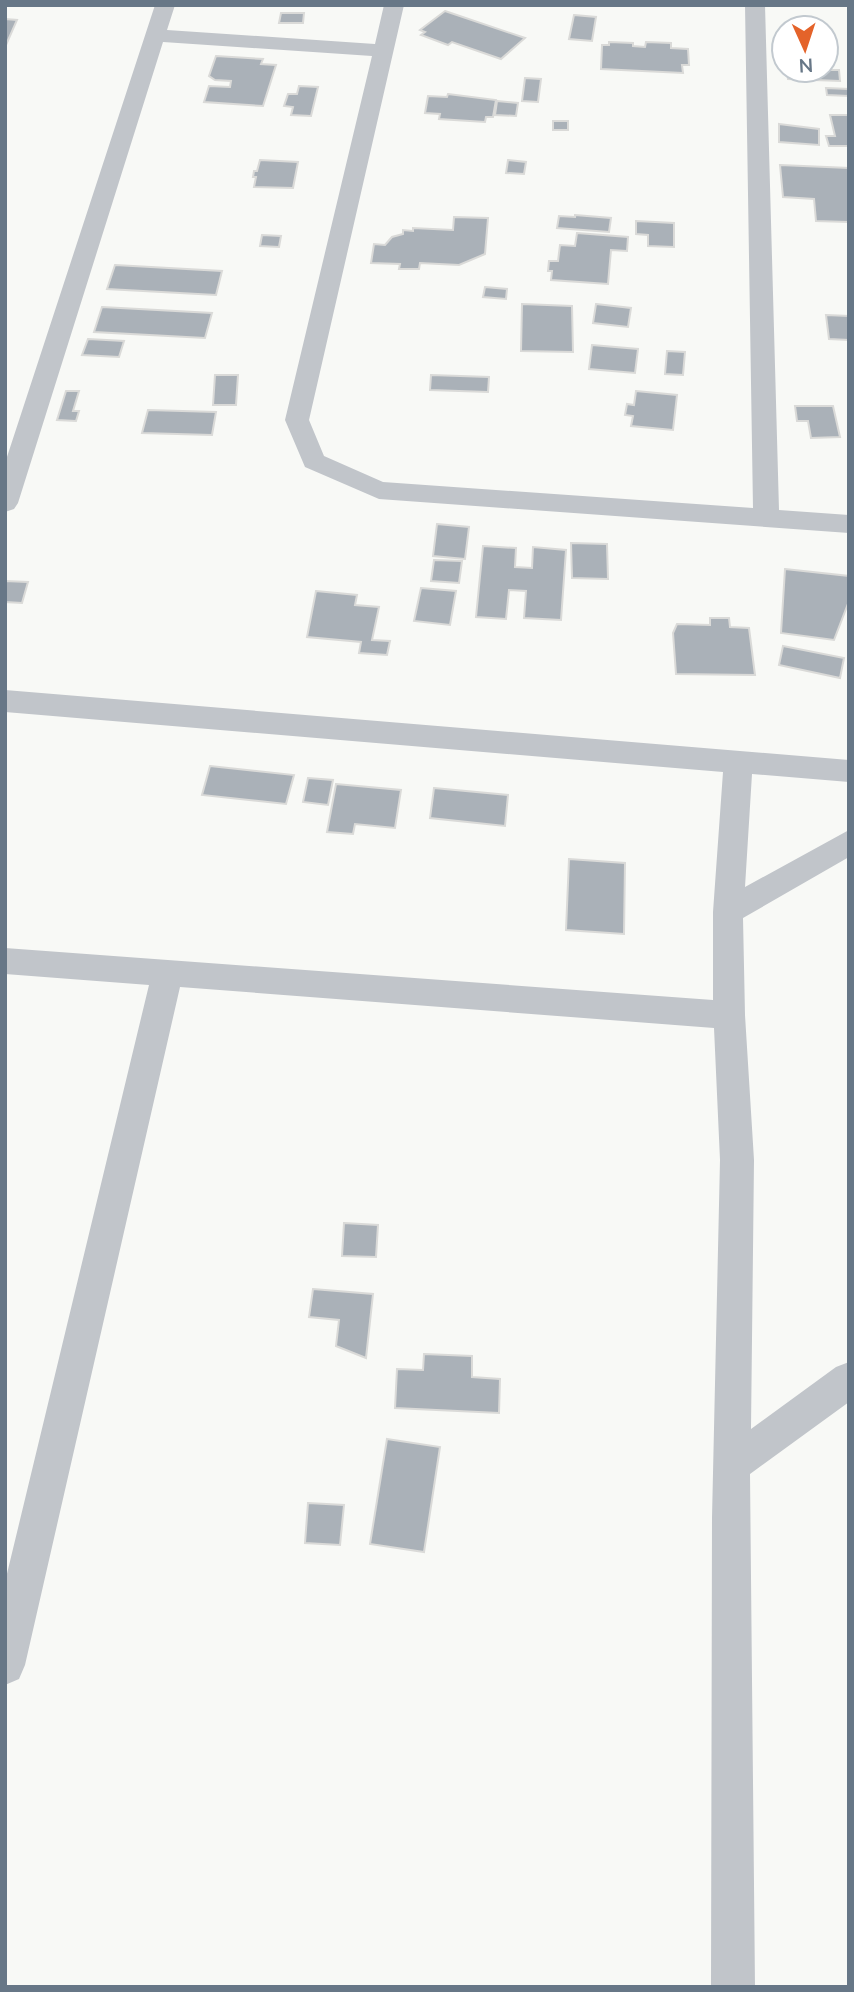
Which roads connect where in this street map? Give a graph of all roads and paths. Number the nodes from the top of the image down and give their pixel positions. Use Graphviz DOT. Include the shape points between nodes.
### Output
graph roads {
  1 [pos="165,5"];
  2 [pos="394,5"];
  3 [pos="755,5"];
  4 [pos="154,35"];
  5 [pos="383,51"];
  6 [pos="5,503"];
  7 [pos="766,518"];
  8 [pos="849,524"];
  9 [pos="5,701"];
  10 [pos="738,762"];
  11 [pos="849,771"];
  12 [pos="849,842"];
  13 [pos="728,912"];
  14 [pos="5,961"];
  15 [pos="169,973"];
  16 [pos="729,1016"];
  17 [pos="849,1380"];
  18 [pos="732,1465"];
  19 [pos="5,1665"];
  20 [pos="733,1987"];
  1 -- 4 [label="street"];
  2 -- 5 [label="street"];
  3 -- 7 [label="street"];
  4 -- 5 [label="street"];
  4 -- 6 [label="street"];
  5 -- 7 [label="street" via="297,421 314,461 379,490"];
  7 -- 8 [label="street"];
  9 -- 10 [label="street"];
  10 -- 11 [label="street"];
  10 -- 13 [label="street"];
  12 -- 13 [label="street"];
  13 -- 16 [label="street"];
  14 -- 15 [label="street"];
  15 -- 16 [label="street"];
  15 -- 19 [label="street"];
  16 -- 18 [label="street" via="737,1160"];
  17 -- 18 [label="street"];
  18 -- 20 [label="street"];
}
